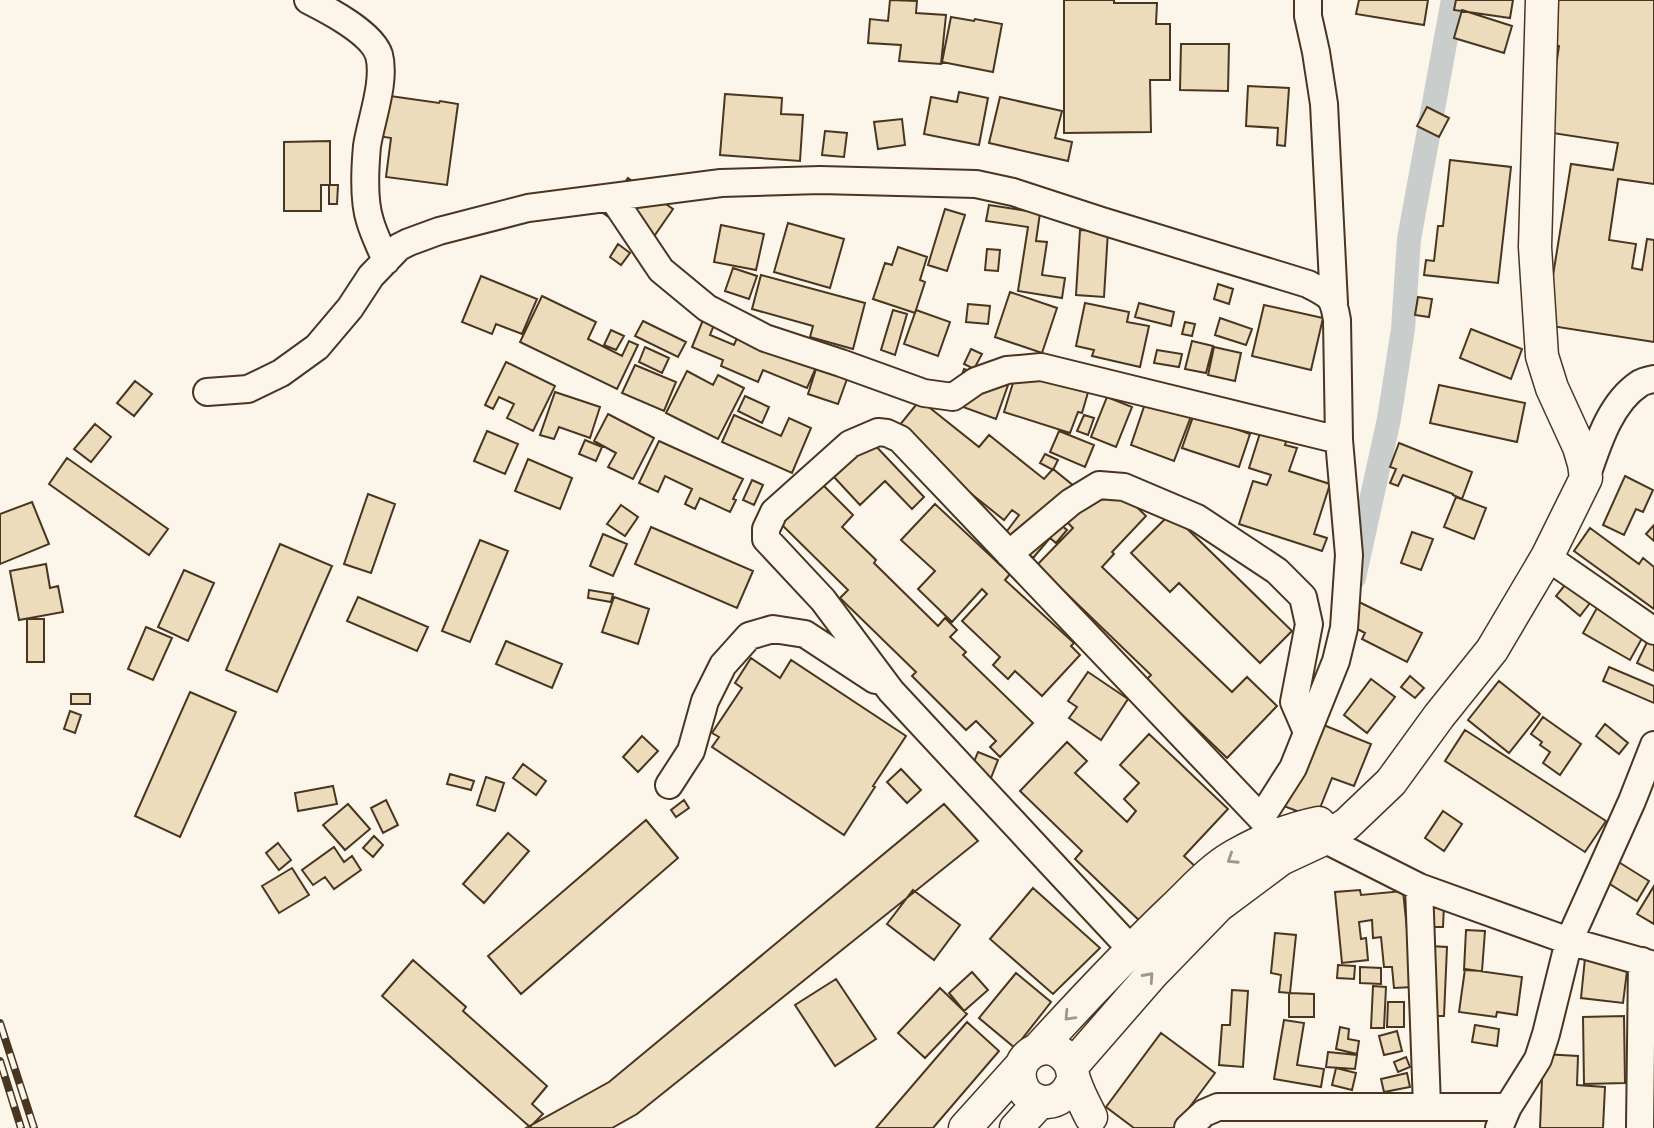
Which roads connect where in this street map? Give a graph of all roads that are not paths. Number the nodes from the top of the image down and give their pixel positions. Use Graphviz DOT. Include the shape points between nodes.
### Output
graph roads {
  1 [pos="308,0"];
  2 [pos="1308,0"];
  3 [pos="1542,0"];
  4 [pos="612,197"];
  5 [pos="386,261"];
  6 [pos="1334,303"];
  7 [pos="1654,379"];
  8 [pos="207,392"];
  9 [pos="1339,440"];
  10 [pos="1586,478"];
  11 [pos="1009,554"];
  12 [pos="1547,557"];
  13 [pos="1654,631"];
  14 [pos="891,691"];
  15 [pos="1307,732"];
  16 [pos="1654,745"];
  17 [pos="669,785"];
  18 [pos="1363,807"];
  19 [pos="1276,836"];
  20 [pos="1324,839"];
  21 [pos="1419,887"];
  22 [pos="1569,941"];
  23 [pos="1131,949"];
  24 [pos="1648,963"];
  25 [pos="1029,1058"];
  26 [pos="1060,1087"];
  27 [pos="1427,1106"];
  28 [pos="1504,1117"];
  29 [pos="1097,1122"];
  30 [pos="965,1128"];
  31 [pos="1016,1128"];
  32 [pos="1188,1128"];
  33 [pos="1640,1128"];
  1 -- 5 [label="street" via="357,30 379,55 365,186 369,219"];
  2 -- 6 [label="street" via="1324,104"];
  3 -- 10 [label="main road" via="1535,247 1542,356 1579,447"];
  4 -- 5 [label="street" via="528,208 439,231 399,247"];
  4 -- 6 [label="street" via="721,183 976,184 1308,284"];
  4 -- 9 [label="street" via="662,270 707,308 765,338 924,393 953,397 976,380 1007,370 1041,367"];
  5 -- 8 [label="street" via="317,347 281,373 248,388"];
  6 -- 9 [label="street"];
  7 -- 10 [label="street" via="1640,382 1616,408"];
  9 -- 15 [label="street" via="1349,555 1344,628 1336,661"];
  10 -- 12 [label="main road"];
  11 -- 14 [label="street" via="900,439 887,433 877,432 850,444 774,512 766,539 823,600"];
  11 -- 15 [label="street" via="1071,502 1099,485 1124,487 1197,518 1278,571 1303,597 1309,624 1294,702"];
  11 -- 19 [label="street"];
  12 -- 13 [label="street"];
  12 -- 18 [label="main road" via="1492,650 1391,782"];
  14 -- 17 [label="street" via="805,634 774,628 750,636 723,664 705,701 691,751"];
  14 -- 23 [label="street"];
  15 -- 19 [label="street"];
  16 -- 22 [label="street"];
  18 -- 19 [label="main road"];
  18 -- 20 [label="main road"];
  19 -- 20 [label="main road"];
  19 -- 23 [label="main road, one-way" via="1232,857"];
  26 -- 19 [label="main road, one-way" via="1153,973 1218,906 1272,865"];
  20 -- 21 [label="street"];
  21 -- 22 [label="street"];
  21 -- 27 [label="street"];
  22 -- 24 [label="street"];
  22 -- 28 [label="street" via="1538,1059"];
  23 -- 25 [label="main road, one-way"];
  24 -- 33 [label="street"];
  25 -- 26 [label="main road" via="1052,1048 1064,1054"];
  25 -- 26 [label="main road" via="1020,1082 1027,1095"];
  25 -- 30 [label="main road"];
  26 -- 29 [label="main road"];
  26 -- 31 [label="main road"];
  27 -- 28 [label="street"];
  27 -- 32 [label="street" via="1218,1107"];
}
